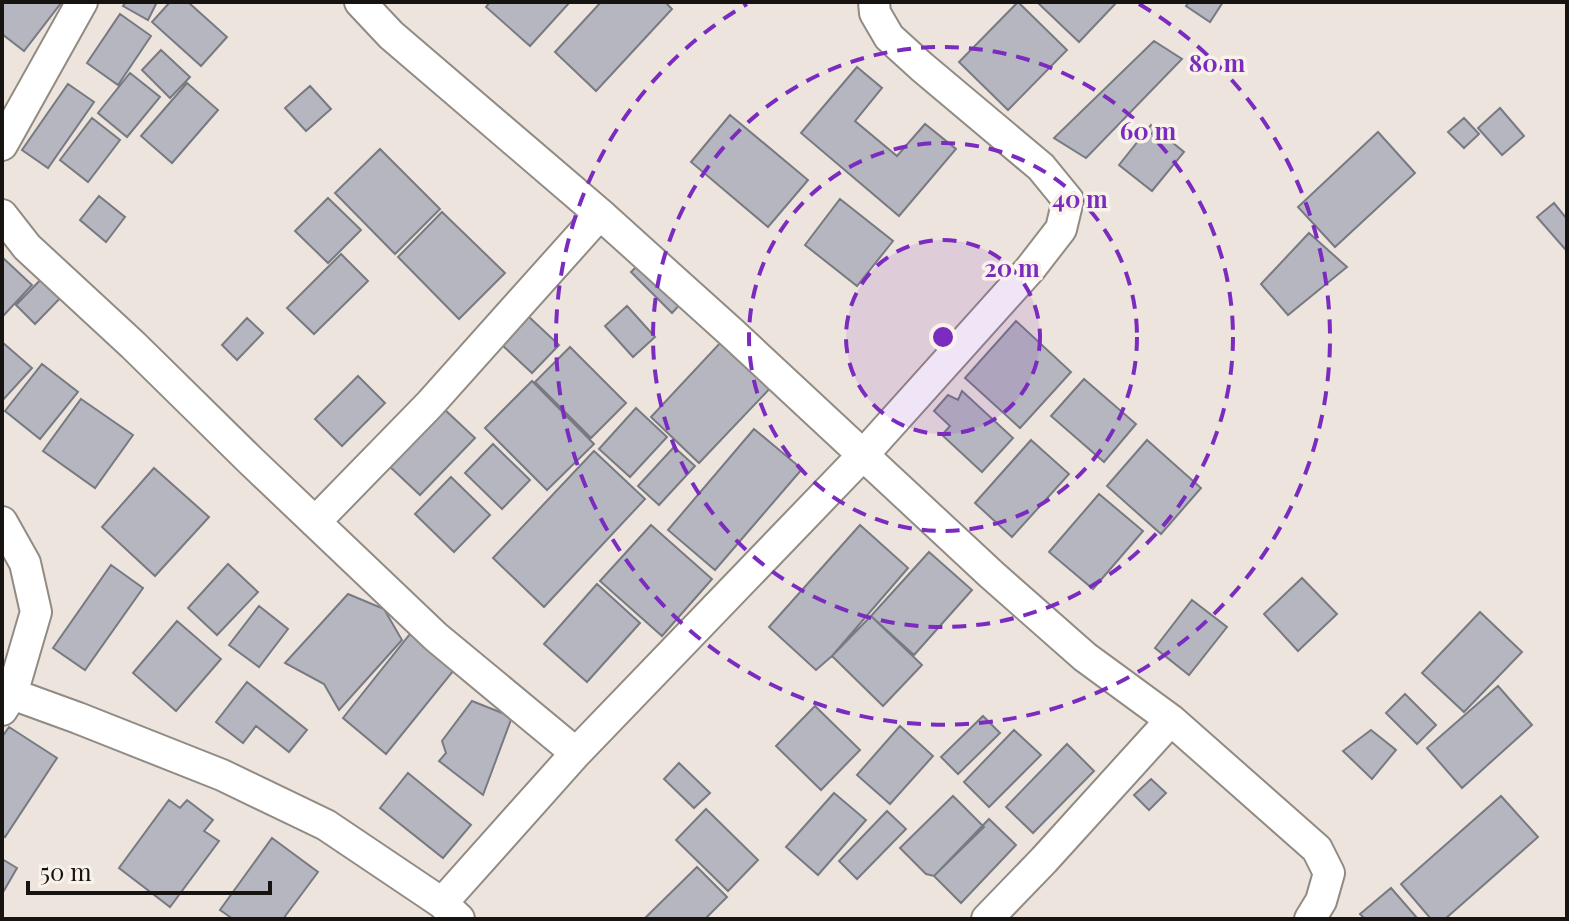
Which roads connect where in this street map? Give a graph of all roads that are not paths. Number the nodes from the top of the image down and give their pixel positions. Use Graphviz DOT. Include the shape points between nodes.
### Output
graph roads {
  1 [pos="82,2"];
  2 [pos="360,2"];
  3 [pos="874,2"];
  4 [pos="2,145"];
  5 [pos="600,214"];
  6 [pos="2,215"];
  7 [pos="863,455"];
  8 [pos="2,522"];
  9 [pos="315,522"];
  10 [pos="7,702"];
  11 [pos="1171,720"];
  12 [pos="576,753"];
  13 [pos="451,911"];
  14 [pos="987,919"];
  15 [pos="1310,919"];
  1 -- 4 [label="street"];
  2 -- 5 [label="street" via="391,35"];
  3 -- 7 [label="street" via="889,37 1041,167 1068,200 1061,229 1030,269"];
  5 -- 7 [label="street"];
  5 -- 9 [label="street" via="430,404"];
  6 -- 9 [label="street" via="27,247"];
  7 -- 11 [label="street" via="1085,657"];
  7 -- 12 [label="street"];
  8 -- 10 [label="street" via="25,563 36,612"];
  9 -- 12 [label="street" via="436,637"];
  10 -- 13 [label="street" via="78,718 222,775 326,825"];
  11 -- 14 [label="street"];
  11 -- 15 [label="street" via="1317,849 1329,873"];
  12 -- 13 [label="street"];
}
